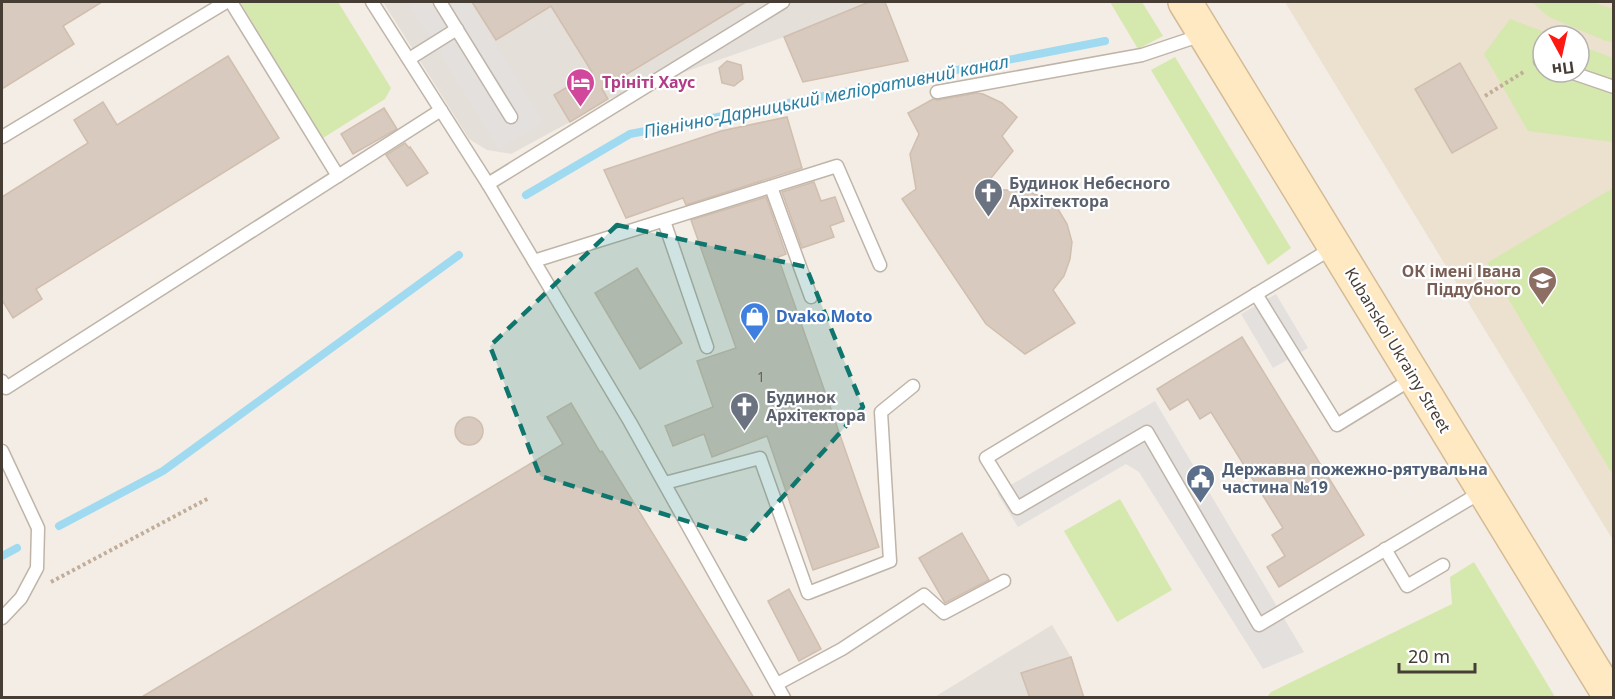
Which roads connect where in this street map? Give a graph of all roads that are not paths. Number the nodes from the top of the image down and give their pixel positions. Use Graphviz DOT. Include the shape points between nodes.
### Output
graph roads {
  1 [pos="226,2"];
  2 [pos="231,2"];
  3 [pos="372,2"];
  4 [pos="440,2"];
  5 [pos="783,2"];
  6 [pos="1185,2"];
  7 [pos="457,29"];
  8 [pos="1204,34"];
  9 [pos="409,59"];
  10 [pos="1591,79"];
  11 [pos="1614,87"];
  12 [pos="937,92"];
  13 [pos="441,110"];
  14 [pos="511,117"];
  15 [pos="2,136"];
  16 [pos="338,176"];
  17 [pos="488,184"];
  18 [pos="771,187"];
  19 [pos="664,221"];
  20 [pos="1335,246"];
  21 [pos="534,261"];
  22 [pos="880,265"];
  23 [pos="1256,294"];
  24 [pos="811,297"];
  25 [pos="707,347"];
  26 [pos="1415,377"];
  27 [pos="913,386"];
  28 [pos="3,387"];
  29 [pos="2,451"];
  30 [pos="665,483"];
  31 [pos="1484,490"];
  32 [pos="1385,549"];
  33 [pos="1443,565"];
  34 [pos="1004,581"];
  35 [pos="2,618"];
  36 [pos="777,684"];
  37 [pos="784,698"];
  38 [pos="1611,698"];
  1 -- 15 [label="lane"];
  2 -- 16 [label="lane"];
  3 -- 9 [label="lane"];
  4 -- 7 [label="lane"];
  5 -- 17 [label="lane"];
  6 -- 8 [label="street, Kubanskoi Ukrainy Street"];
  7 -- 9 [label="lane"];
  7 -- 14 [label="lane"];
  8 -- 12 [label="lane" via="1142,55"];
  8 -- 20 [label="street, Kubanskoi Ukrainy Street"];
  9 -- 13 [label="lane"];
  10 -- 11 [label="lane"];
  13 -- 16 [label="lane"];
  13 -- 17 [label="lane"];
  16 -- 28 [label="lane"];
  17 -- 21 [label="lane"];
  18 -- 19 [label="lane"];
  18 -- 22 [label="lane" via="837,166"];
  18 -- 24 [label="lane"];
  19 -- 21 [label="lane"];
  19 -- 25 [label="lane"];
  20 -- 23 [label="lane"];
  20 -- 26 [label="street, Kubanskoi Ukrainy Street"];
  21 -- 30 [label="lane"];
  23 -- 26 [label="lane" via="1337,425"];
  23 -- 32 [label="lane" via="986,458 1017,508 1147,432 1259,625"];
  26 -- 31 [label="street, Kubanskoi Ukrainy Street"];
  27 -- 30 [label="lane" via="881,412 890,561 808,593 760,458"];
  29 -- 35 [label="lane" via="38,528 37,568 21,598"];
  30 -- 36 [label="lane"];
  31 -- 32 [label="lane"];
  31 -- 38 [label="street, Kubanskoi Ukrainy Street"];
  32 -- 33 [label="lane" via="1407,586"];
  34 -- 36 [label="lane" via="944,613 924,595 842,649"];
  36 -- 37 [label="lane"];
}
